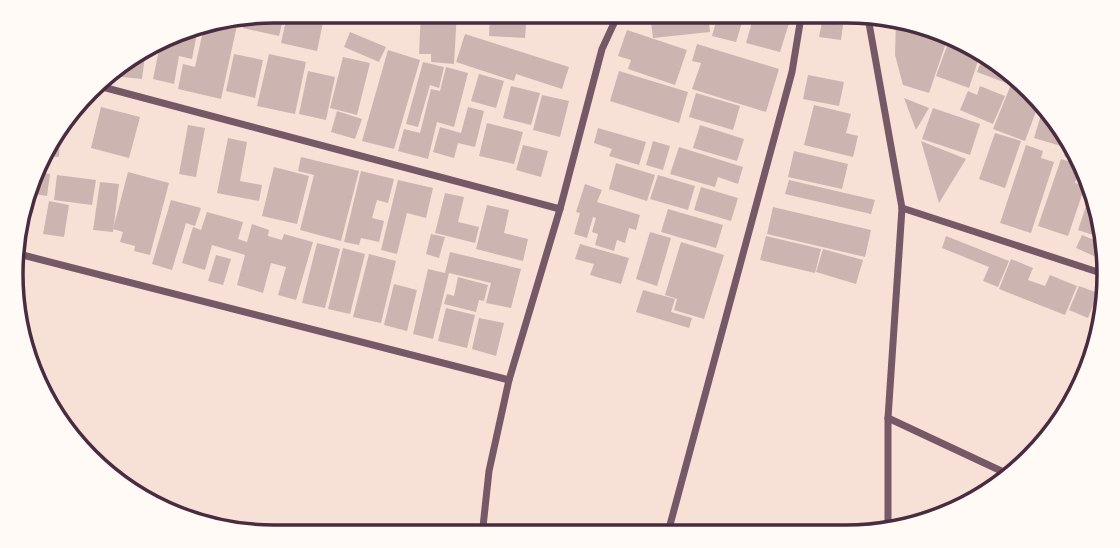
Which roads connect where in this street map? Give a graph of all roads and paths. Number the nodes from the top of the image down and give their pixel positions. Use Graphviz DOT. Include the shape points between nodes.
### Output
graph roads {
  1 [pos="614,23"];
  2 [pos="800,23"];
  3 [pos="869,24"];
  4 [pos="105,88"];
  5 [pos="902,208"];
  6 [pos="560,209"];
  7 [pos="23,255"];
  8 [pos="1097,272"];
  9 [pos="509,380"];
  10 [pos="888,418"];
  11 [pos="1001,472"];
  12 [pos="888,521"];
  13 [pos="483,525"];
  14 [pos="670,525"];
  1 -- 6 [label="street" via="602,50"];
  2 -- 14 [label="street" via="792,72"];
  3 -- 5 [label="street"];
  4 -- 6 [label="street"];
  5 -- 8 [label="street"];
  5 -- 10 [label="street"];
  6 -- 9 [label="street"];
  7 -- 9 [label="street"];
  9 -- 13 [label="street" via="489,471"];
  10 -- 11 [label="street"];
  10 -- 12 [label="street"];
}
